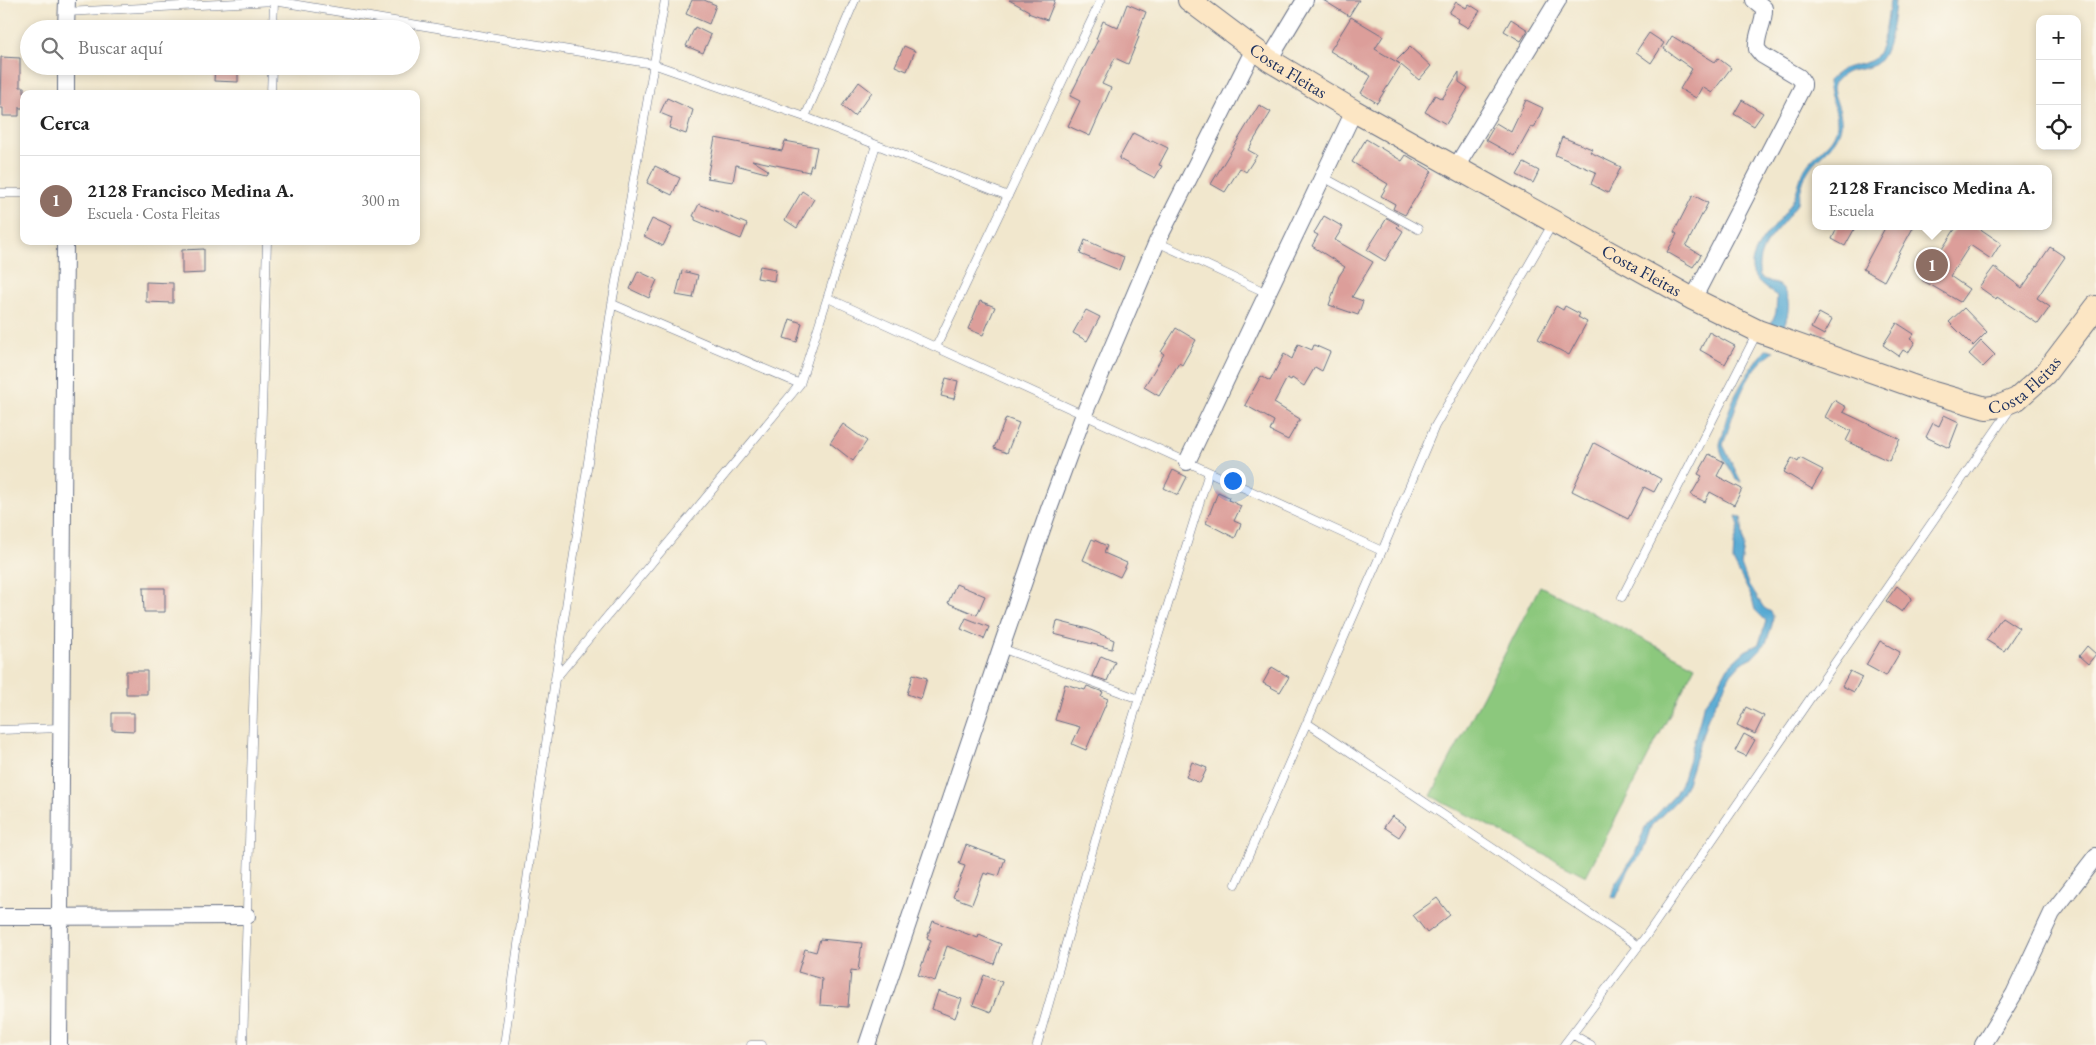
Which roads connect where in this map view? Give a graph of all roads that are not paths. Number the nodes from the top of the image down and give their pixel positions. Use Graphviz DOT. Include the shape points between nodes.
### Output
graph roads {
  1 [pos="274,0"];
  2 [pos="665,0"];
  3 [pos="855,0"];
  4 [pos="1101,0"];
  5 [pos="1188,0"];
  6 [pos="1305,0"];
  7 [pos="1558,0"];
  8 [pos="1754,0"];
  9 [pos="66,14"];
  10 [pos="274,20"];
  11 [pos="392,20"];
  12 [pos="420,25"];
  13 [pos="1261,54"];
  14 [pos="653,64"];
  15 [pos="66,75"];
  16 [pos="272,75"];
  17 [pos="66,90"];
  18 [pos="271,90"];
  19 [pos="1354,111"];
  20 [pos="805,117"];
  21 [pos="876,145"];
  22 [pos="1456,167"];
  23 [pos="1323,177"];
  24 [pos="0,193"];
  25 [pos="20,193"];
  26 [pos="1008,196"];
  27 [pos="1554,221"];
  28 [pos="1418,229"];
  29 [pos="1157,242"];
  30 [pos="65,245"];
  31 [pos="267,245"];
  32 [pos="1267,293"];
  33 [pos="828,298"];
  34 [pos="1693,299"];
  35 [pos="612,304"];
  36 [pos="2096,307"];
  37 [pos="1758,332"];
  38 [pos="936,347"];
  39 [pos="800,384"];
  40 [pos="2017,399"];
  41 [pos="1084,414"];
  42 [pos="1187,462"];
  43 [pos="1209,472"];
  44 [pos="1382,551"];
  45 [pos="1622,597"];
  46 [pos="1001,648"];
  47 [pos="555,679"];
  48 [pos="1138,699"];
  49 [pos="1307,723"];
  50 [pos="62,728"];
  51 [pos="0,730"];
  52 [pos="2096,856"];
  53 [pos="1236,884"];
  54 [pos="247,916"];
  55 [pos="0,917"];
  56 [pos="60,917"];
  57 [pos="1638,946"];
  58 [pos="1572,1034"];
  59 [pos="1987,1043"];
  60 [pos="59,1045"];
  61 [pos="243,1045"];
  62 [pos="504,1045"];
  63 [pos="751,1045"];
  64 [pos="762,1045"];
  65 [pos="867,1045"];
  66 [pos="1037,1045"];
  67 [pos="1564,1045"];
  68 [pos="1591,1045"];
  1 -- 9 [label="lane"];
  1 -- 10 [label="lane"];
  1 -- 11 [label="lane"];
  2 -- 14 [label="lane"];
  3 -- 20 [label="lane"];
  4 -- 26 [label="lane"];
  5 -- 13 [label="main road, Costa Fleitas"];
  6 -- 13 [label="street"];
  7 -- 22 [label="street"];
  8 -- 34 [label="street" via="1764,8 1757,49 1799,77 1803,86"];
  12 -- 14 [label="lane"];
  13 -- 19 [label="main road, Costa Fleitas"];
  13 -- 29 [label="street"];
  14 -- 20 [label="lane"];
  14 -- 35 [label="lane"];
  15 -- 17 [label="street"];
  16 -- 18 [label="lane"];
  19 -- 22 [label="main road, Costa Fleitas"];
  19 -- 23 [label="street"];
  20 -- 21 [label="lane"];
  21 -- 26 [label="lane"];
  21 -- 33 [label="lane"];
  22 -- 27 [label="main road, Costa Fleitas"];
  23 -- 28 [label="lane"];
  23 -- 32 [label="street"];
  24 -- 25 [label="lane"];
  26 -- 38 [label="lane"];
  27 -- 34 [label="main road, Costa Fleitas"];
  27 -- 44 [label="lane" via="1435,426"];
  29 -- 32 [label="lane"];
  29 -- 41 [label="street"];
  30 -- 50 [label="street"];
  31 -- 54 [label="lane"];
  32 -- 42 [label="street"];
  33 -- 38 [label="lane"];
  33 -- 39 [label="lane"];
  34 -- 37 [label="main road, Costa Fleitas"];
  35 -- 39 [label="lane"];
  35 -- 47 [label="lane"];
  36 -- 40 [label="main road, Costa Fleitas" via="2045,374"];
  37 -- 40 [label="main road, Costa Fleitas" via="1960,402 1986,408"];
  37 -- 45 [label="lane"];
  38 -- 41 [label="lane"];
  39 -- 47 [label="lane"];
  40 -- 57 [label="lane"];
  41 -- 42 [label="lane"];
  41 -- 46 [label="street"];
  42 -- 43 [label="lane"];
  43 -- 44 [label="lane"];
  43 -- 48 [label="lane"];
  44 -- 49 [label="lane"];
  46 -- 48 [label="lane"];
  46 -- 65 [label="street"];
  47 -- 62 [label="lane"];
  48 -- 66 [label="lane"];
  49 -- 53 [label="lane"];
  49 -- 57 [label="lane"];
  50 -- 51 [label="lane"];
  50 -- 56 [label="street"];
  52 -- 59 [label="street" via="2052,913"];
  54 -- 56 [label="street"];
  54 -- 61 [label="lane"];
  55 -- 56 [label="street"];
  56 -- 60 [label="street"];
  57 -- 58 [label="lane"];
  58 -- 67 [label="lane"];
  58 -- 68 [label="lane"];
  63 -- 64 [label="lane"];
}
